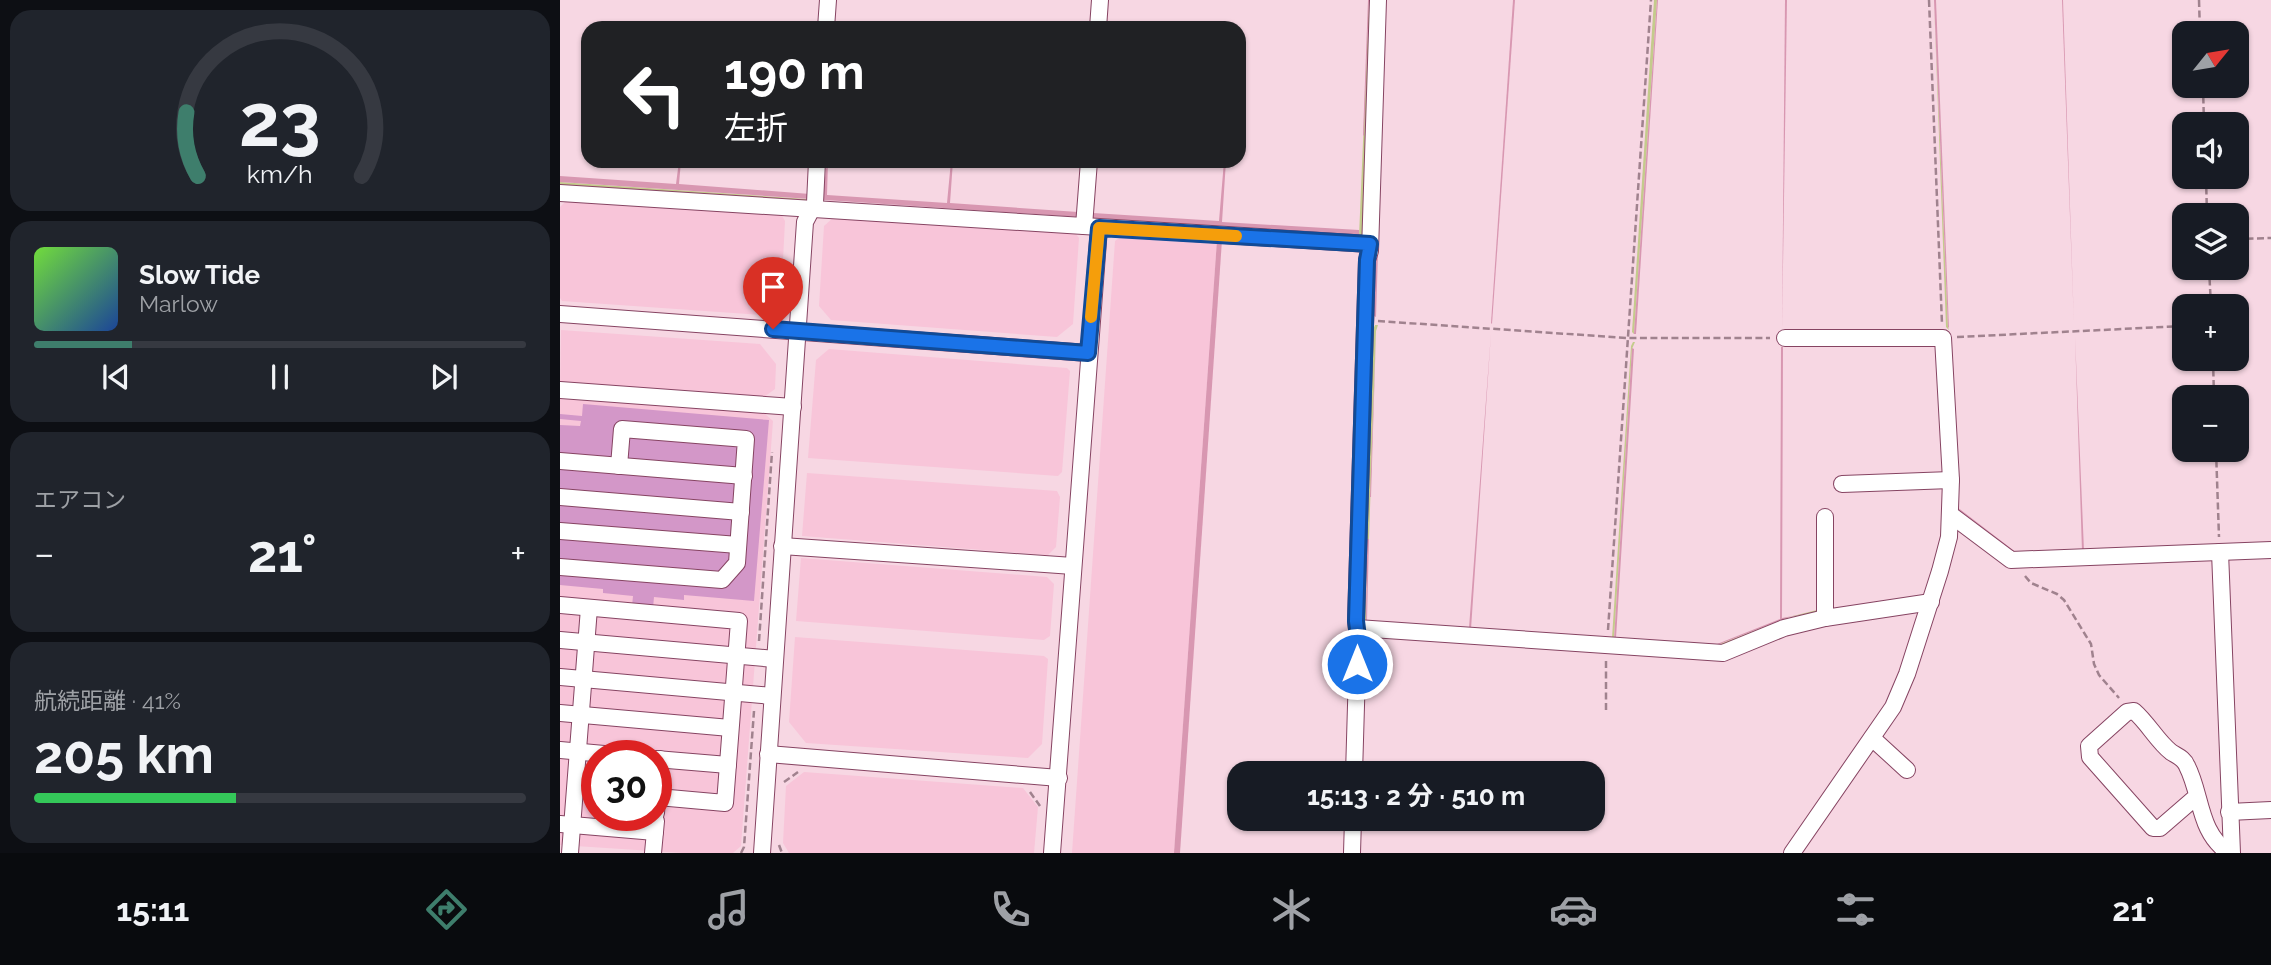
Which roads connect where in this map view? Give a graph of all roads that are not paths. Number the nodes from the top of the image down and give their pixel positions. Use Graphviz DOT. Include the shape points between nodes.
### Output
graph roads {
  1 [pos="828,0"];
  2 [pos="1100,0"];
  3 [pos="1378,0"];
  4 [pos="826,21"];
  5 [pos="1098,21"];
  6 [pos="817,168"];
  7 [pos="1089,168"];
  8 [pos="560,193"];
  9 [pos="811,209"];
  10 [pos="1092,227"];
  11 [pos="1370,244"];
  12 [pos="560,314"];
  13 [pos="799,331"];
  14 [pos="1785,338"];
  15 [pos="1088,353"];
  16 [pos="560,390"];
  17 [pos="793,407"];
  18 [pos="560,461"];
  19 [pos="619,466"];
  20 [pos="744,476"];
  21 [pos="1951,480"];
  22 [pos="1842,484"];
  23 [pos="560,497"];
  24 [pos="741,512"];
  25 [pos="1951,515"];
  26 [pos="1825,517"];
  27 [pos="560,531"];
  28 [pos="738,545"];
  29 [pos="782,546"];
  30 [pos="2271,550"];
  31 [pos="2220,552"];
  32 [pos="1073,566"];
  33 [pos="560,567"];
  34 [pos="1931,602"];
  35 [pos="560,605"];
  36 [pos="589,608"];
  37 [pos="1825,618"];
  38 [pos="1357,628"];
  39 [pos="560,640"];
  40 [pos="587,642"];
  41 [pos="736,655"];
  42 [pos="775,659"];
  43 [pos="560,677"];
  44 [pos="584,679"];
  45 [pos="733,692"];
  46 [pos="772,696"];
  47 [pos="560,713"];
  48 [pos="581,715"];
  49 [pos="730,728"];
  50 [pos="1872,738"];
  51 [pos="560,750"];
  52 [pos="578,752"];
  53 [pos="581,752"];
  54 [pos="768,754"];
  55 [pos="672,760"];
  56 [pos="1354,761"];
  57 [pos="728,765"];
  58 [pos="1908,770"];
  59 [pos="1059,778"];
  60 [pos="568,789"];
  61 [pos="2197,796"];
  62 [pos="672,808"];
  63 [pos="2271,810"];
  64 [pos="2230,812"];
  65 [pos="566,825"];
  66 [pos="1353,831"];
  67 [pos="655,832"];
  68 [pos="570,853"];
  69 [pos="653,853"];
  70 [pos="762,853"];
  71 [pos="1052,853"];
  72 [pos="1352,853"];
  73 [pos="1792,853"];
  74 [pos="2230,853"];
  1 -- 4 [label="street"];
  2 -- 5 [label="street"];
  3 -- 11 [label="street"];
  6 -- 9 [label="street"];
  7 -- 10 [label="street"];
  8 -- 9 [label="street"];
  9 -- 10 [label="street"];
  9 -- 13 [label="street" via="805,222"];
  10 -- 11 [label="street"];
  10 -- 15 [label="street"];
  11 -- 38 [label="street"];
  12 -- 13 [label="street"];
  13 -- 15 [label="street"];
  13 -- 17 [label="street"];
  14 -- 21 [label="street" via="1943,338"];
  15 -- 32 [label="street"];
  16 -- 17 [label="street"];
  17 -- 29 [label="street"];
  18 -- 19 [label="street"];
  19 -- 20 [label="street"];
  19 -- 20 [label="street" via="622,429 635,430 746,439"];
  20 -- 24 [label="street"];
  21 -- 22 [label="street"];
  21 -- 25 [label="street"];
  23 -- 24 [label="street"];
  24 -- 28 [label="street"];
  25 -- 31 [label="street" via="2011,560"];
  25 -- 34 [label="street" via="1950,537"];
  26 -- 37 [label="street"];
  27 -- 28 [label="street"];
  28 -- 33 [label="street" via="737,563 722,580"];
  29 -- 32 [label="street"];
  29 -- 42 [label="street"];
  30 -- 31 [label="street"];
  31 -- 64 [label="street"];
  32 -- 59 [label="street"];
  34 -- 37 [label="street"];
  34 -- 50 [label="street" via="1893,707"];
  35 -- 36 [label="street"];
  36 -- 40 [label="street"];
  36 -- 41 [label="street" via="739,621"];
  37 -- 38 [label="street" via="1784,628 1723,653"];
  38 -- 56 [label="street"];
  39 -- 40 [label="street"];
  40 -- 41 [label="street"];
  40 -- 44 [label="street"];
  41 -- 42 [label="street"];
  41 -- 45 [label="street"];
  42 -- 46 [label="street"];
  43 -- 44 [label="street"];
  44 -- 45 [label="street"];
  44 -- 48 [label="street"];
  45 -- 46 [label="street"];
  45 -- 49 [label="street"];
  46 -- 54 [label="street"];
  47 -- 48 [label="street"];
  48 -- 49 [label="street"];
  48 -- 52 [label="street"];
  49 -- 57 [label="street"];
  50 -- 58 [label="street"];
  50 -- 73 [label="street"];
  51 -- 52 [label="street"];
  52 -- 53 [label="street"];
  52 -- 60 [label="street"];
  54 -- 59 [label="street"];
  54 -- 70 [label="street"];
  55 -- 57 [label="street"];
  57 -- 62 [label="street" via="725,803"];
  59 -- 71 [label="street"];
  60 -- 65 [label="street"];
  61 -- 61 [label="street" via="2160,828 2153,828 2090,757 2088,746 2130,711 2137,714 2184,760"];
  61 -- 74 [label="street" via="2207,828"];
  63 -- 64 [label="street"];
  64 -- 74 [label="street"];
  65 -- 67 [label="street"];
  65 -- 68 [label="street"];
  66 -- 72 [label="street"];
  67 -- 69 [label="street"];
}
